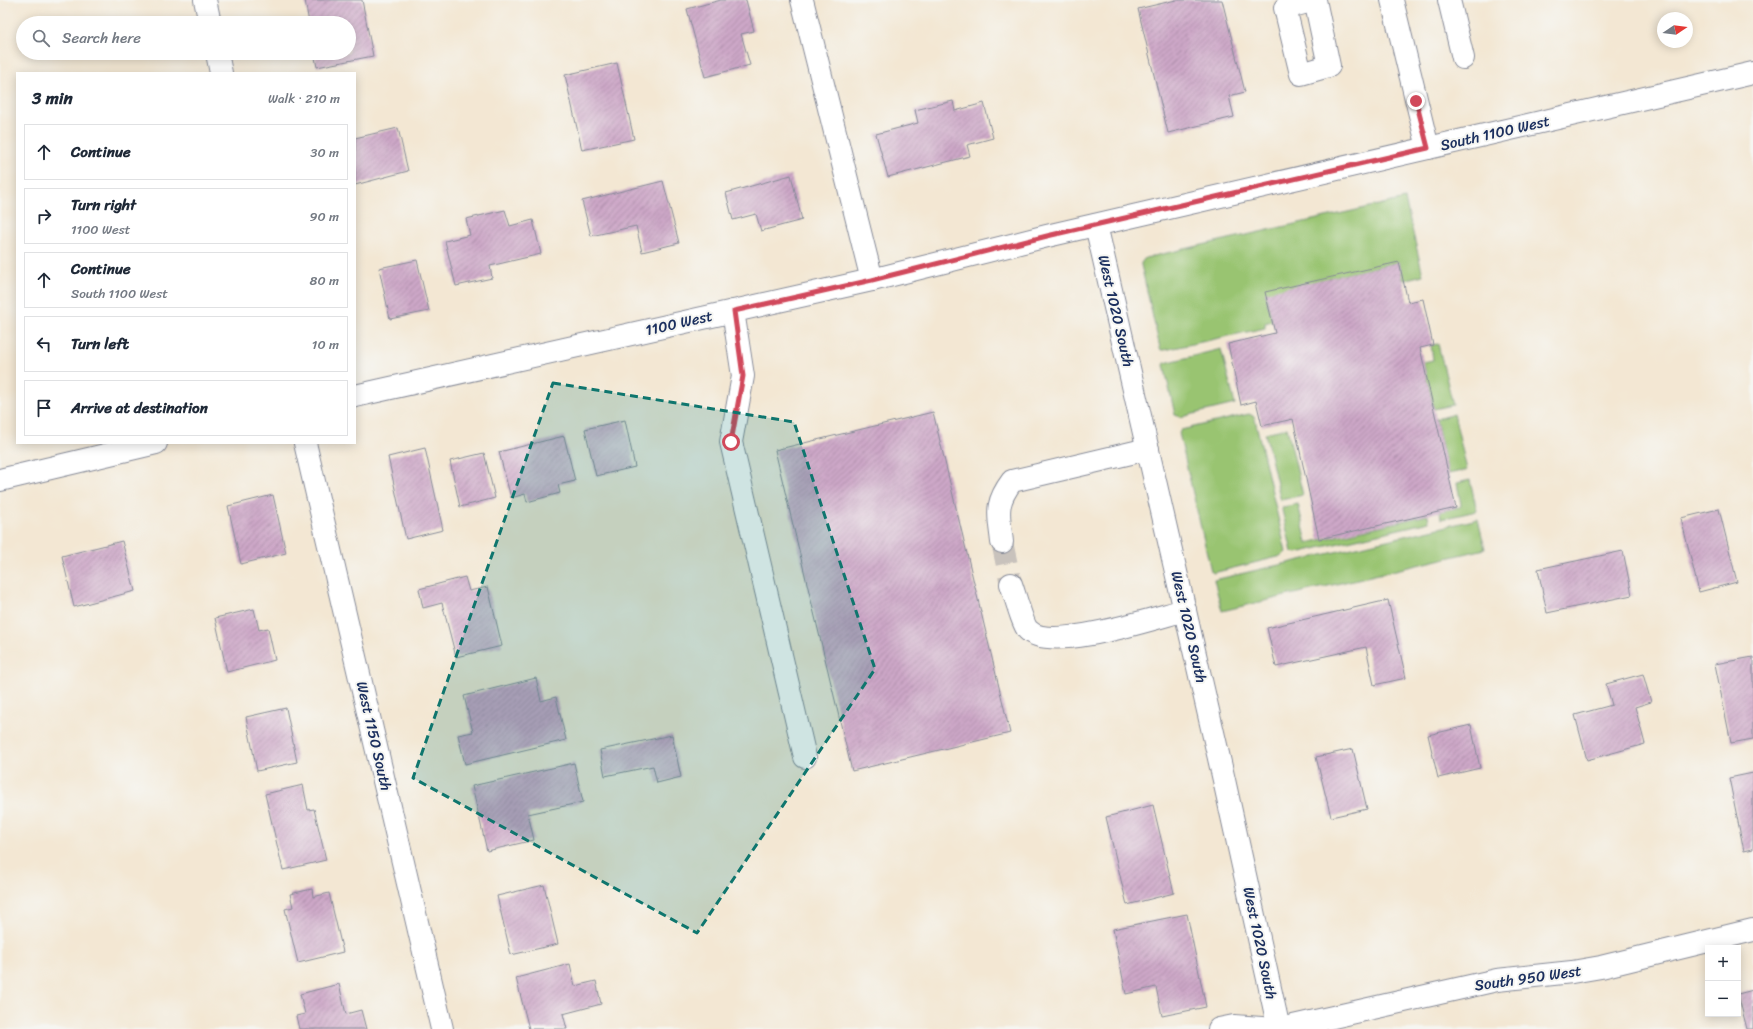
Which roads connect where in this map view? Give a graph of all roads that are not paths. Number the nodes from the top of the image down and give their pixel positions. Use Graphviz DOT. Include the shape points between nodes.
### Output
graph roads {
  1 [pos="205,0"];
  2 [pos="802,0"];
  3 [pos="1392,0"];
  4 [pos="1449,0"];
  5 [pos="208,16"];
  6 [pos="1463,58"];
  7 [pos="218,60"];
  8 [pos="221,72"];
  9 [pos="1753,73"];
  10 [pos="1428,148"];
  11 [pos="1096,225"];
  12 [pos="872,280"];
  13 [pos="734,311"];
  14 [pos="356,396"];
  15 [pos="152,444"];
  16 [pos="305,444"];
  17 [pos="1148,449"];
  18 [pos="0,480"];
  19 [pos="1002,542"];
  20 [pos="1011,584"];
  21 [pos="1185,610"];
  22 [pos="805,757"];
  23 [pos="1753,930"];
  24 [pos="442,1029"];
  25 [pos="1218,1029"];
  26 [pos="1275,1029"];
  27 [pos="1279,1029"];
  1 -- 5 [label="street"];
  2 -- 12 [label="street"];
  3 -- 10 [label="street"];
  4 -- 6 [label="street"];
  7 -- 8 [label="street"];
  9 -- 10 [label="street, South 1100 West"];
  10 -- 11 [label="street, South 1100 West"];
  11 -- 12 [label="street, 1100 West"];
  11 -- 17 [label="street, West 1020 South"];
  12 -- 13 [label="street, 1100 West"];
  13 -- 14 [label="street, 1100 West"];
  13 -- 22 [label="street" via="743,376 731,442"];
  15 -- 18 [label="street"];
  16 -- 24 [label="street, West 1150 South"];
  17 -- 19 [label="street" via="1012,480 998,506"];
  17 -- 21 [label="street, West 1020 South"];
  20 -- 21 [label="street" via="1027,629 1038,637 1081,637"];
  21 -- 27 [label="street, West 1020 South"];
  23 -- 27 [label="street, South 950 West" via="1601,967 1497,980"];
  25 -- 26 [label="street" via="1234,1026"];
}
